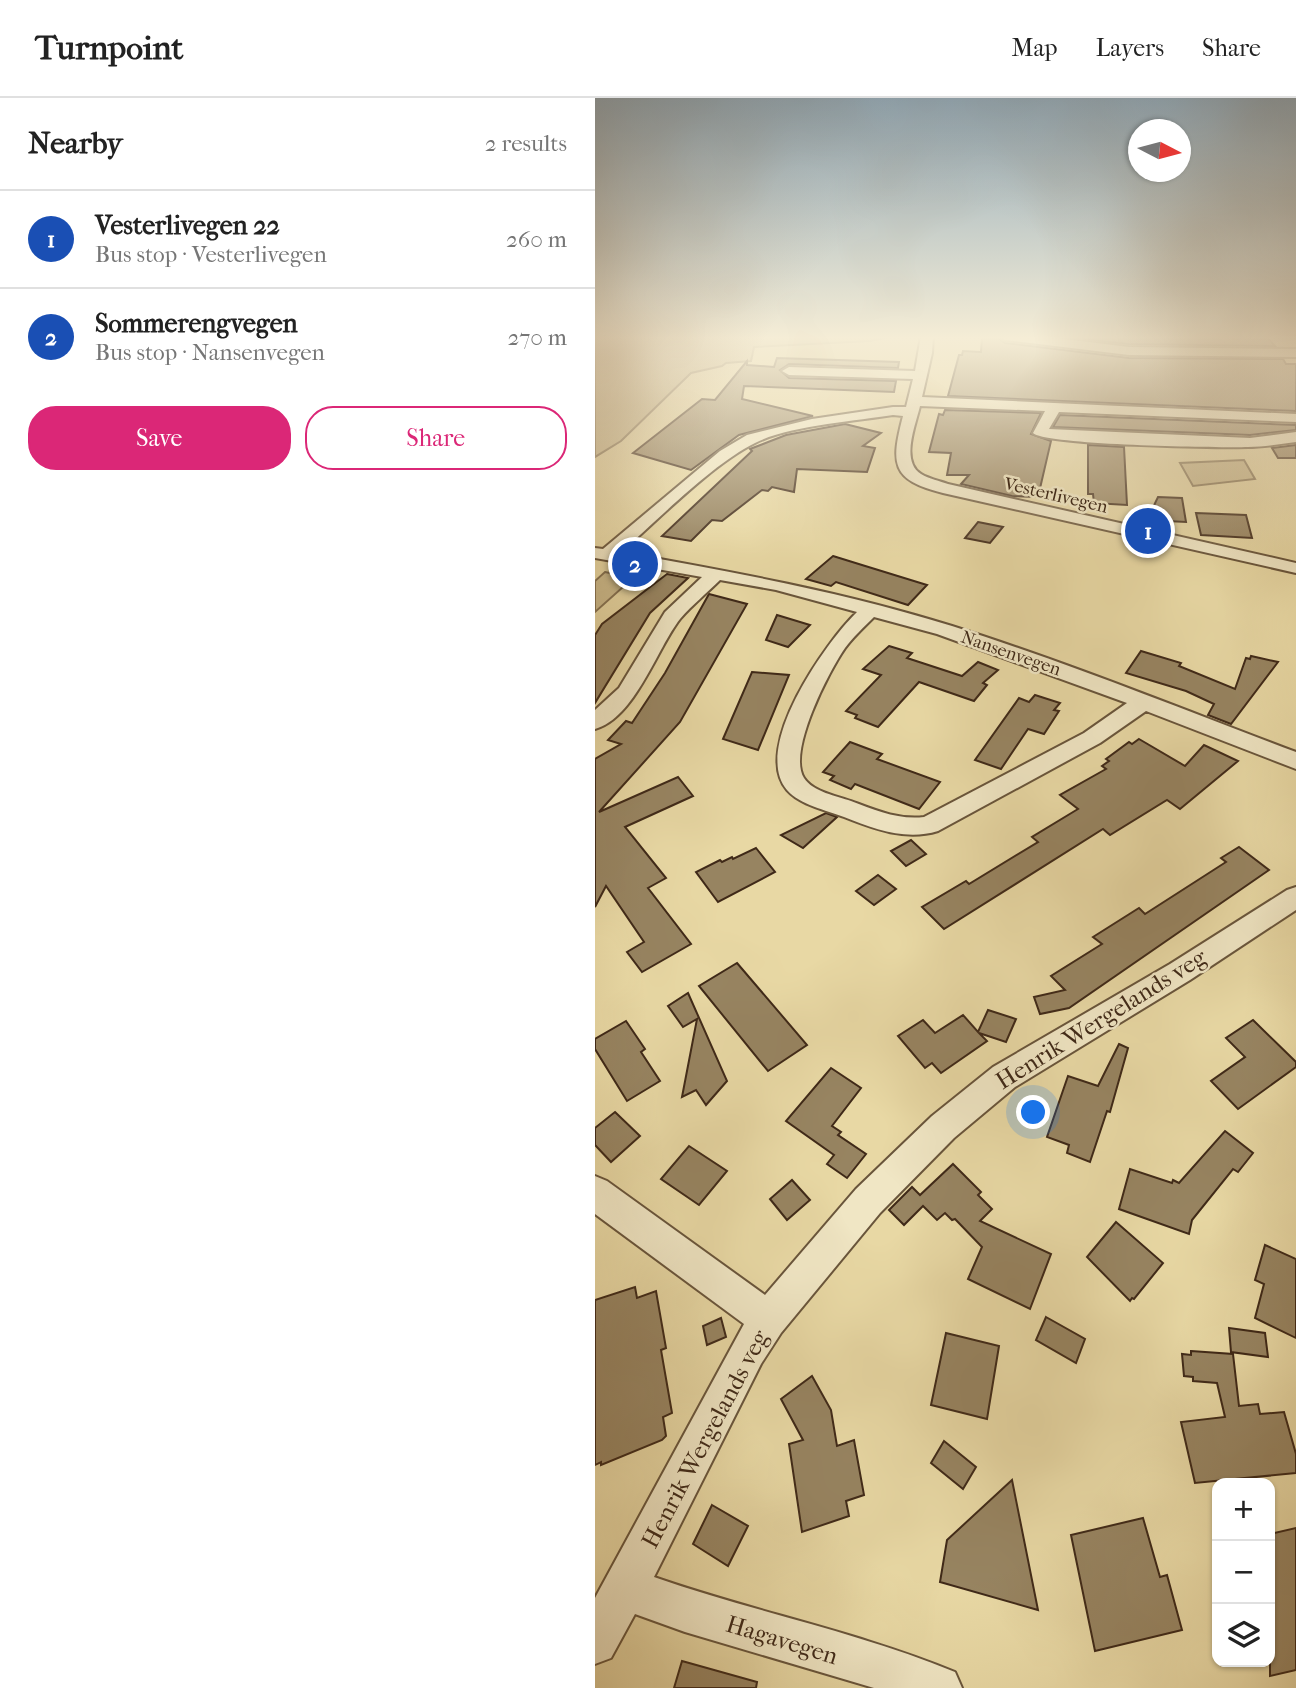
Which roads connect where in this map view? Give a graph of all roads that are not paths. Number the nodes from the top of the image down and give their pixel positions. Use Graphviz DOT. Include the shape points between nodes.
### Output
graph roads {
  1 [pos="896,410"];
  2 [pos="911,410"];
  3 [pos="1052,410"];
  4 [pos="1124,410"];
  5 [pos="1296,418"];
  6 [pos="1296,436"];
  7 [pos="602,553"];
  8 [pos="1296,568"];
  9 [pos="717,573"];
  10 [pos="870,610"];
  11 [pos="1145,701"];
  12 [pos="595,722"];
  13 [pos="1296,761"];
  14 [pos="1296,897"];
  15 [pos="595,1193"];
  16 [pos="768,1320"];
  17 [pos="625,1589"];
  18 [pos="595,1642"];
  19 [pos="939,1688"];
  1 -- 7 [label="street, Nansenvegen" via="760,435 725,454"];
  2 -- 8 [label="street, Vesterlivegen" via="902,451 909,472 920,480"];
  3 -- 6 [label="street" via="1040,433 1249,443"];
  4 -- 5 [label="street"];
  7 -- 9 [label="street, Nansenvegen"];
  9 -- 10 [label="street, Nansenvegen"];
  9 -- 12 [label="street" via="672,616 627,692"];
  10 -- 11 [label="street, Nansenvegen" via="944,630"];
  10 -- 11 [label="street" via="824,664 788,758 790,777 798,787 859,813 909,827 929,825 1092,738"];
  11 -- 13 [label="street, Nansenvegen"];
  14 -- 16 [label="street, Henrik Wergelands veg" via="1003,1077 943,1127 868,1201"];
  15 -- 16 [label="street"];
  16 -- 17 [label="street, Henrik Wergelands veg"];
  17 -- 18 [label="street, Henrik Wergelands veg"];
  17 -- 19 [label="street, Hagavegen"];
}
